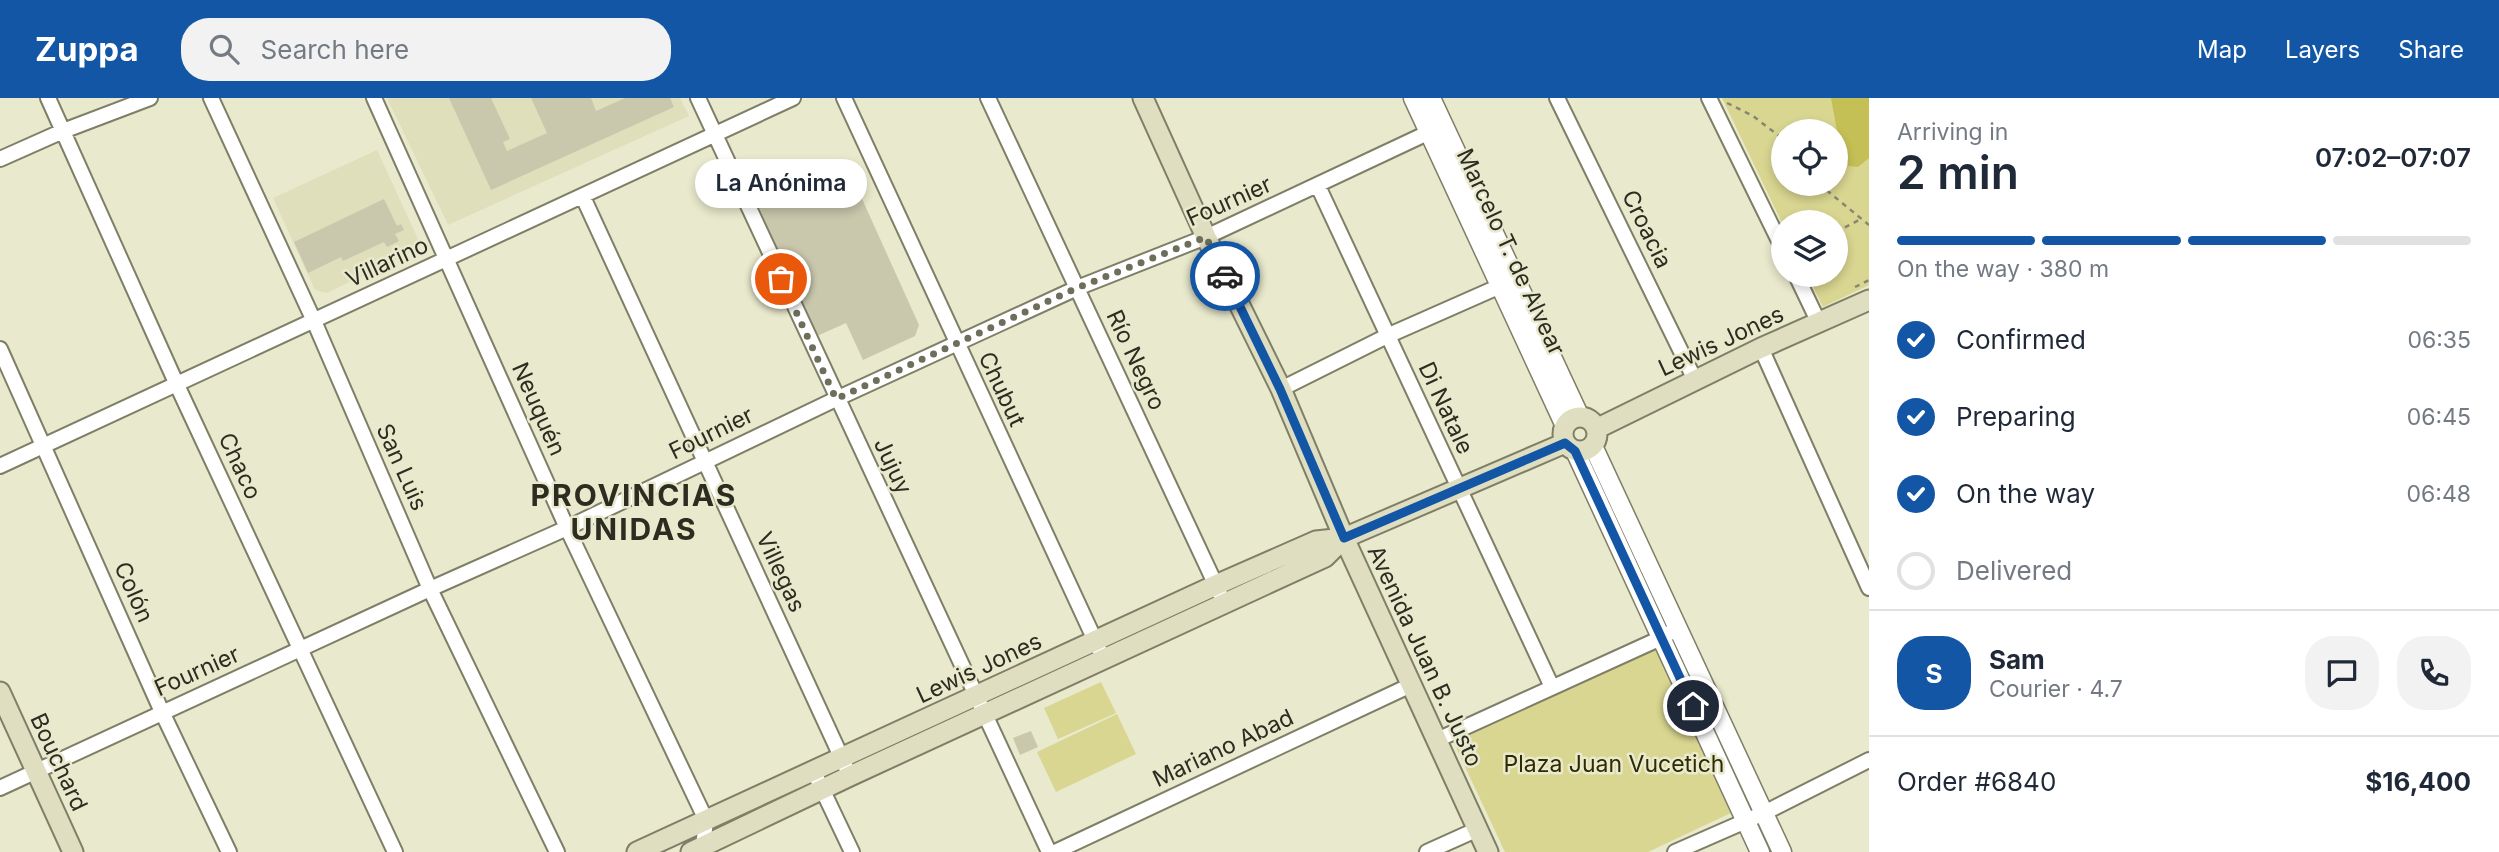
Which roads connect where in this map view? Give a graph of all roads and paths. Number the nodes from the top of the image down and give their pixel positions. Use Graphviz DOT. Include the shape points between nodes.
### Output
graph roads {
  1 [pos="48,98"];
  2 [pos="150,98"];
  3 [pos="211,98"];
  4 [pos="374,98"];
  5 [pos="698,98"];
  6 [pos="793,98"];
  7 [pos="844,98"];
  8 [pos="988,98"];
  9 [pos="1143,98"];
  10 [pos="1557,98"];
  11 [pos="1427,101"];
  12 [pos="1711,102"];
  13 [pos="1436,129"];
  14 [pos="1771,130"];
  15 [pos="63,131"];
  16 [pos="715,136"];
  17 [pos="0,159"];
  18 [pos="1318,186"];
  19 [pos="1833,196"];
  20 [pos="583,197"];
  21 [pos="1861,219"];
  22 [pos="1771,224"];
  23 [pos="1869,225"];
  24 [pos="1848,226"];
  25 [pos="1206,237"];
  26 [pos="448,259"];
  27 [pos="1507,283"];
  28 [pos="1802,287"];
  29 [pos="1077,288"];
  30 [pos="1869,300"];
  31 [pos="314,321"];
  32 [pos="1819,323"];
  33 [pos="1387,336"];
  34 [pos="956,344"];
  35 [pos="1761,348"];
  36 [pos="0,349"];
  37 [pos="1695,380"];
  38 [pos="177,384"];
  39 [pos="1280,389"];
  40 [pos="836,399"];
  41 [pos="1579,435"];
  42 [pos="45,445"];
  43 [pos="705,461"];
  44 [pos="0,466"];
  45 [pos="1458,488"];
  46 [pos="567,528"];
  47 [pos="1344,538"];
  48 [pos="1216,584"];
  49 [pos="1869,588"];
  50 [pos="430,589"];
  51 [pos="1226,604"];
  52 [pos="1678,628"];
  53 [pos="1661,638"];
  54 [pos="1096,641"];
  55 [pos="302,649"];
  56 [pos="1104,661"];
  57 [pos="1411,685"];
  58 [pos="1552,687"];
  59 [pos="0,692"];
  60 [pos="976,696"];
  61 [pos="162,712"];
  62 [pos="985,714"];
  63 [pos="1437,740"];
  64 [pos="1869,760"];
  65 [pos="845,768"];
  66 [pos="37,771"];
  67 [pos="818,780"];
  68 [pos="0,788"];
  69 [pos="1764,813"];
  70 [pos="706,820"];
  71 [pos="1746,821"];
  72 [pos="1478,829"];
  73 [pos="700,850"];
  74 [pos="73,852"];
  75 [pos="229,852"];
  76 [pos="395,852"];
  77 [pos="557,852"];
  78 [pos="637,852"];
  79 [pos="852,852"];
  80 [pos="1049,852"];
  81 [pos="1055,852"];
  82 [pos="1427,852"];
  83 [pos="1488,852"];
  84 [pos="1675,852"];
  85 [pos="1760,852"];
  86 [pos="1782,852"];
  1 -- 15 [label="street, Chaco"];
  2 -- 15 [label="street"];
  3 -- 31 [label="street, San Luis"];
  4 -- 26 [label="street, Neuquén"];
  5 -- 16 [label="street, Jujuy"];
  6 -- 16 [label="street, Villarino"];
  7 -- 34 [label="street, Chubut"];
  8 -- 29 [label="street, Río Negro"];
  9 -- 25 [label="main road, Avenida Juan B. Justo"];
  10 -- 37 [label="street, Croacia"];
  11 -- 13 [label="street, Marcelo T. de Alvear"];
  12 -- 14 [label="path" via="1732,104"];
  12 -- 22 [label="street"];
  13 -- 18 [label="street, Fournier"];
  13 -- 27 [label="street, Marcelo T. de Alvear"];
  15 -- 17 [label="street"];
  15 -- 38 [label="street, Chaco"];
  16 -- 20 [label="street, Villarino"];
  16 -- 40 [label="street, Jujuy"];
  18 -- 25 [label="street, Fournier"];
  18 -- 33 [label="street, Di Natale"];
  19 -- 21 [label="path"];
  20 -- 26 [label="street, Villarino"];
  20 -- 43 [label="street, Villegas"];
  21 -- 23 [label="path"];
  21 -- 24 [label="path"];
  25 -- 29 [label="street, Fournier"];
  25 -- 39 [label="main road, Avenida Juan B. Justo"];
  26 -- 31 [label="street, Villarino"];
  26 -- 46 [label="street, Neuquén"];
  27 -- 33 [label="street"];
  27 -- 41 [label="street, Marcelo T. de Alvear"];
  28 -- 32 [label="street"];
  29 -- 34 [label="street, Fournier"];
  29 -- 48 [label="street, Río Negro"];
  30 -- 32 [label="main road, Lewis Jones"];
  31 -- 38 [label="street, Villarino"];
  31 -- 50 [label="street, San Luis"];
  32 -- 35 [label="main road, Lewis Jones"];
  33 -- 39 [label="street"];
  33 -- 45 [label="street, Di Natale"];
  34 -- 40 [label="street, Fournier"];
  34 -- 54 [label="street, Chubut"];
  35 -- 37 [label="main road, Lewis Jones"];
  35 -- 49 [label="street"];
  36 -- 42 [label="street, Colón"];
  37 -- 41 [label="main road, Lewis Jones"];
  38 -- 42 [label="street, Villarino"];
  38 -- 55 [label="street, Chaco"];
  39 -- 47 [label="main road, Avenida Juan B. Justo"];
  40 -- 43 [label="street, Fournier"];
  40 -- 60 [label="street, Jujuy"];
  41 -- 45 [label="main road, Lewis Jones"];
  41 -- 52 [label="street, Marcelo T. de Alvear"];
  41 -- 53 [label="street, Marcelo T. de Alvear"];
  42 -- 44 [label="street, Villarino"];
  42 -- 61 [label="street, Colón"];
  43 -- 46 [label="street, Fournier"];
  43 -- 65 [label="street, Villegas"];
  45 -- 47 [label="main road, Lewis Jones"];
  45 -- 58 [label="street, Di Natale"];
  46 -- 50 [label="street, Fournier"];
  46 -- 70 [label="street, Neuquén"];
  47 -- 48 [label="main road, Lewis Jones" via="1316,541"];
  47 -- 51 [label="main road, Lewis Jones" via="1325,557"];
  47 -- 57 [label="main road, Avenida Juan B. Justo"];
  48 -- 51 [label="street, Río Negro"];
  48 -- 54 [label="main road, Lewis Jones"];
  50 -- 55 [label="street, Fournier"];
  50 -- 77 [label="street, San Luis"];
  51 -- 56 [label="main road, Lewis Jones"];
  52 -- 53 [label="street"];
  52 -- 69 [label="street, Marcelo T. de Alvear"];
  53 -- 58 [label="street"];
  53 -- 71 [label="street, Marcelo T. de Alvear"];
  54 -- 56 [label="street, Chubut"];
  54 -- 60 [label="main road, Lewis Jones"];
  55 -- 61 [label="street, Fournier"];
  55 -- 76 [label="street, Chaco"];
  56 -- 62 [label="main road, Lewis Jones"];
  57 -- 63 [label="main road, Avenida Juan B. Justo"];
  57 -- 81 [label="street, Mariano Abad"];
  58 -- 63 [label="street"];
  59 -- 66 [label="main road, Bouchard"];
  60 -- 62 [label="street, Jujuy"];
  60 -- 65 [label="main road, Lewis Jones"];
  61 -- 66 [label="street, Fournier"];
  61 -- 75 [label="street, Colón"];
  62 -- 65 [label="main road, Lewis Jones"];
  62 -- 80 [label="street, Jujuy"];
  63 -- 72 [label="main road, Avenida Juan B. Justo"];
  64 -- 69 [label="street"];
  65 -- 67 [label="main road, Lewis Jones"];
  66 -- 68 [label="street, Fournier"];
  66 -- 74 [label="main road, Bouchard"];
  67 -- 70 [label="main road, Lewis Jones"];
  67 -- 73 [label="main road, Lewis Jones"];
  67 -- 79 [label="street"];
  69 -- 71 [label="street"];
  69 -- 86 [label="street, Marcelo T. de Alvear"];
  70 -- 73 [label="street"];
  70 -- 78 [label="main road, Lewis Jones"];
  71 -- 84 [label="street"];
  71 -- 85 [label="street, Marcelo T. de Alvear"];
  72 -- 82 [label="street"];
  72 -- 83 [label="main road, Avenida Juan B. Justo"];
}
